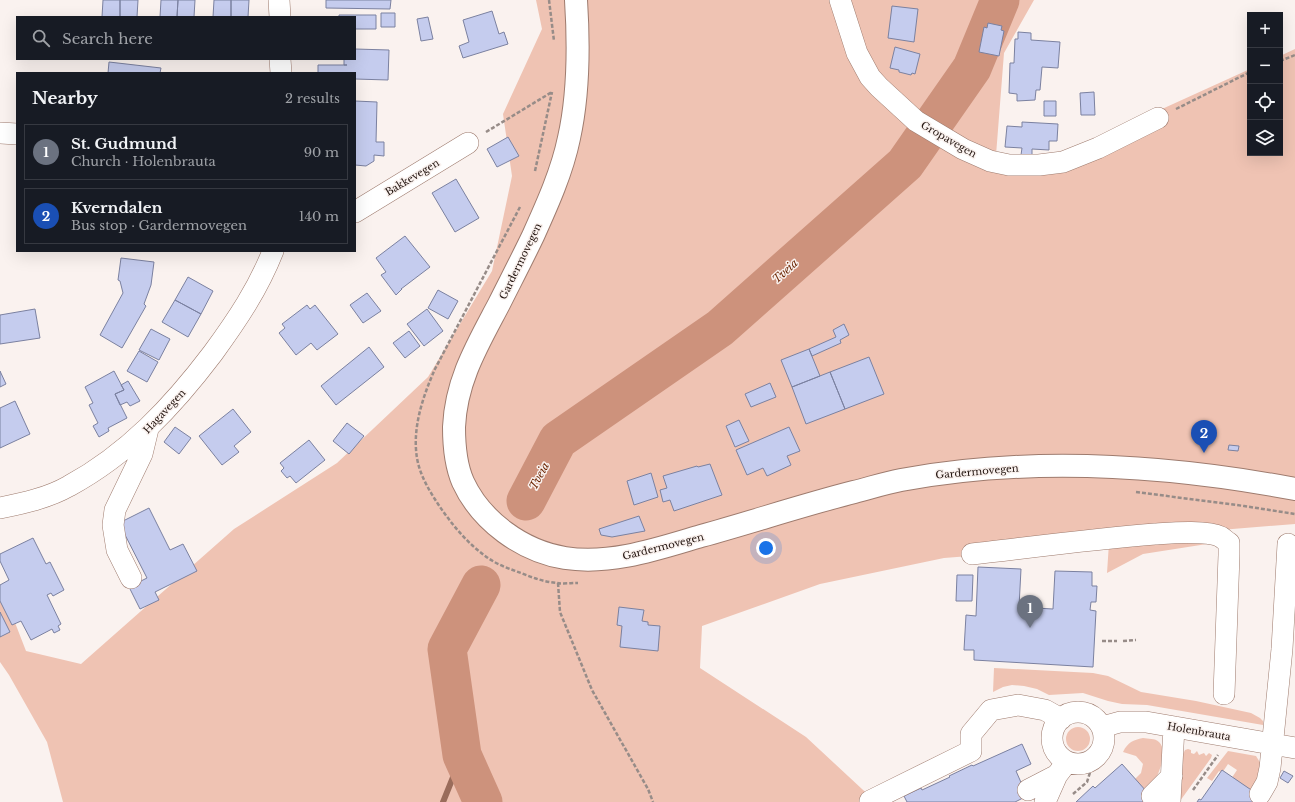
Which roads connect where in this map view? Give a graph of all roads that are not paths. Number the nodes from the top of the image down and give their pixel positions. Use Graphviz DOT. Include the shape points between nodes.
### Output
graph roads {
  1 [pos="279,0"];
  2 [pos="576,0"];
  3 [pos="840,0"];
  4 [pos="280,16"];
  5 [pos="280,60"];
  6 [pos="281,72"];
  7 [pos="1158,118"];
  8 [pos="0,133"];
  9 [pos="16,134"];
  10 [pos="468,143"];
  11 [pos="356,211"];
  12 [pos="273,252"];
  13 [pos="148,430"];
  14 [pos="1295,490"];
  15 [pos="0,508"];
  16 [pos="1288,544"];
  17 [pos="972,554"];
  18 [pos="131,578"];
  19 [pos="1224,694"];
  20 [pos="1061,719"];
  21 [pos="1102,727"];
  22 [pos="1174,727"];
  23 [pos="1272,744"];
  24 [pos="1295,748"];
  25 [pos="1062,769"];
  26 [pos="1260,794"];
  27 [pos="1036,796"];
  28 [pos="1161,799"];
  29 [pos="870,801"];
  1 -- 4 [label="street"];
  2 -- 14 [label="main road, Gardermovegen" via="579,45 577,88 569,139 559,173 532,236 475,347 463,378 454,424 457,460 462,480 476,504 505,533 537,551 565,558 617,558 644,553 899,480 1012,467 1088,466 1168,472"];
  3 -- 7 [label="street, Gropavegen" via="857,53 870,77 879,87 916,121 963,150 990,161 1009,165 1039,166 1063,162 1098,148"];
  5 -- 6 [label="street"];
  8 -- 9 [label="street"];
  10 -- 11 [label="street, Bakkevegen"];
  12 -- 13 [label="street, Hagavegen" via="263,276 223,340"];
  13 -- 15 [label="street, Hagavegen" via="106,464 68,487 30,502"];
  13 -- 18 [label="street" via="142,454 116,510 112,525 117,550"];
  16 -- 23 [label="street"];
  17 -- 19 [label="street" via="1100,538 1176,533 1200,533 1221,537 1229,543 1230,555"];
  20 -- 21 [label="street" via="1068,714 1084,712 1098,720"];
  20 -- 25 [label="street" via="1055,726 1052,742 1060,757"];
  20 -- 29 [label="street" via="1045,710 1018,705 990,710 971,734 970,751"];
  21 -- 22 [label="street, Holenbrauta" via="1120,722 1146,722"];
  21 -- 25 [label="street" via="1105,736 1100,754 1085,764"];
  22 -- 23 [label="street, Holenbrauta"];
  22 -- 28 [label="street" via="1172,776"];
  23 -- 24 [label="street, Holenbrauta"];
  23 -- 26 [label="street" via="1268,782"];
  25 -- 27 [label="street"];
}
